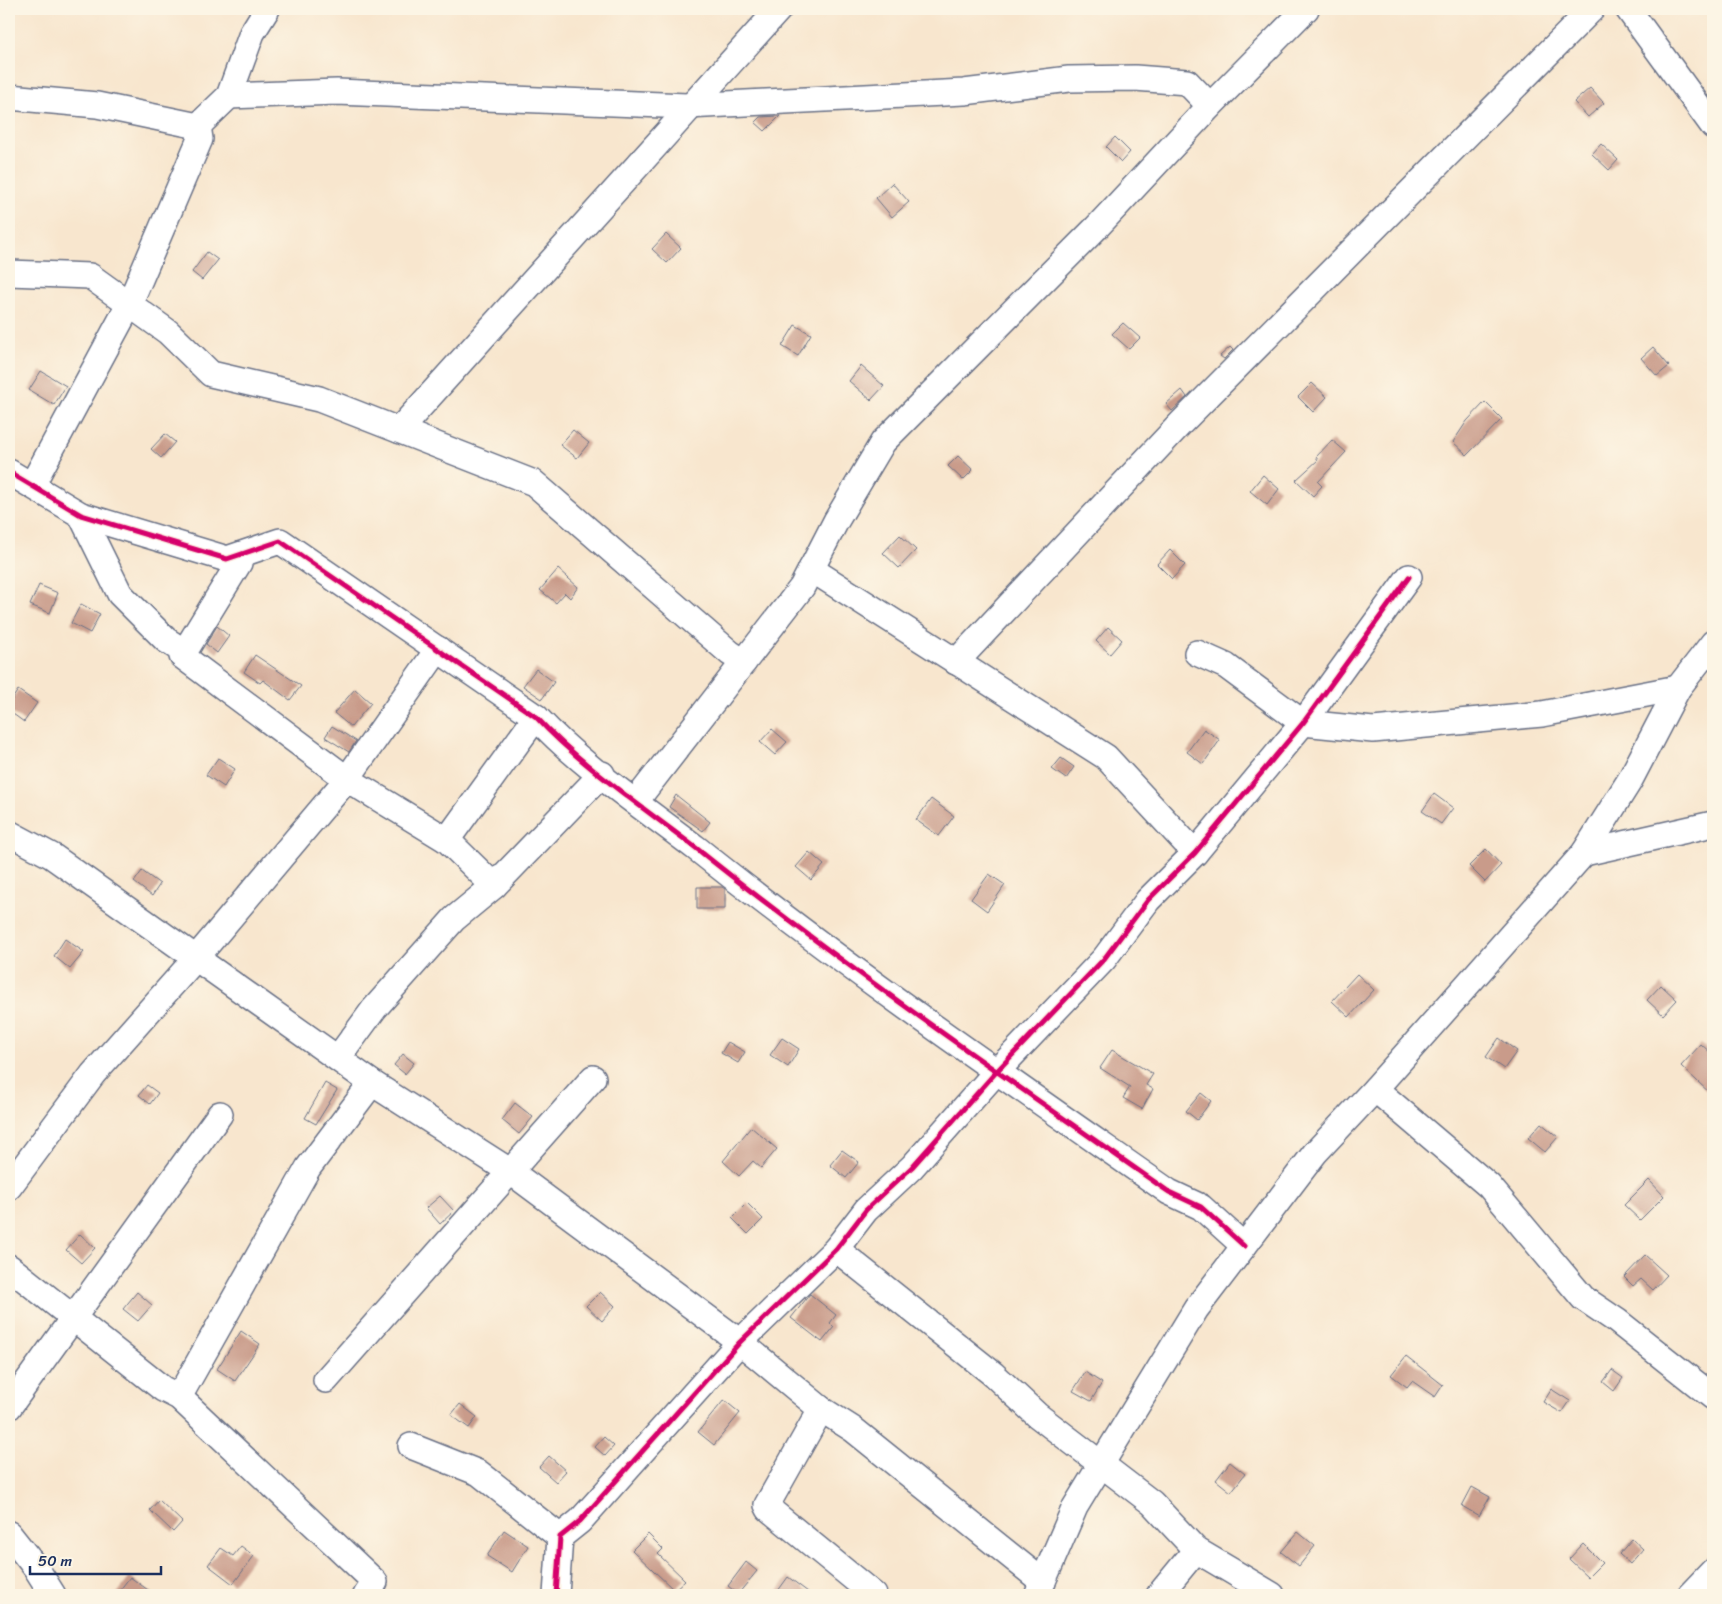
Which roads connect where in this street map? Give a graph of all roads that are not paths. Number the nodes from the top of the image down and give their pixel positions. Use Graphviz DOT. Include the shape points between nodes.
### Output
graph roads {
  1 [pos="267,9"];
  2 [pos="779,9"];
  3 [pos="1306,9"];
  4 [pos="1592,9"];
  5 [pos="1628,9"];
  6 [pos="229,96"];
  7 [pos="9,97"];
  8 [pos="692,105"];
  9 [pos="1210,106"];
  10 [pos="198,126"];
  11 [pos="1713,126"];
  12 [pos="9,273"];
  13 [pos="129,305"];
  14 [pos="399,430"];
  15 [pos="9,472"];
  16 [pos="32,485"];
  17 [pos="81,515"];
  18 [pos="226,559"];
  19 [pos="811,569"];
  20 [pos="1409,577"];
  21 [pos="1713,643"];
  22 [pos="438,649"];
  23 [pos="183,651"];
  24 [pos="1197,653"];
  25 [pos="744,662"];
  26 [pos="956,662"];
  27 [pos="1678,688"];
  28 [pos="536,716"];
  29 [pos="1304,723"];
  30 [pos="602,774"];
  31 [pos="347,779"];
  32 [pos="636,801"];
  33 [pos="1713,824"];
  34 [pos="9,833"];
  35 [pos="447,840"];
  36 [pos="1194,853"];
  37 [pos="1584,853"];
  38 [pos="494,886"];
  39 [pos="196,958"];
  40 [pos="338,1058"];
  41 [pos="997,1071"];
  42 [pos="593,1078"];
  43 [pos="372,1083"];
  44 [pos="1374,1089"];
  45 [pos="220,1114"];
  46 [pos="511,1172"];
  47 [pos="9,1187"];
  48 [pos="1244,1246"];
  49 [pos="836,1249"];
  50 [pos="9,1267"];
  51 [pos="74,1319"];
  52 [pos="740,1342"];
  53 [pos="326,1380"];
  54 [pos="179,1397"];
  55 [pos="1713,1397"];
  56 [pos="9,1407"];
  57 [pos="821,1409"];
  58 [pos="411,1446"];
  59 [pos="1102,1464"];
  60 [pos="9,1534"];
  61 [pos="560,1537"];
  62 [pos="1196,1550"];
  63 [pos="1713,1571"];
  64 [pos="1040,1589"];
  65 [pos="53,1595"];
  66 [pos="366,1595"];
  67 [pos="556,1595"];
  68 [pos="874,1595"];
  69 [pos="1159,1595"];
  70 [pos="1272,1595"];
  71 [pos="1690,1595"];
  1 -- 6 [label="street" via="252,32"];
  2 -- 8 [label="street"];
  3 -- 9 [label="street"];
  4 -- 26 [label="street" via="1181,423"];
  5 -- 11 [label="street"];
  6 -- 8 [label="street" via="337,92"];
  6 -- 10 [label="street"];
  7 -- 10 [label="street" via="97,105"];
  8 -- 9 [label="street" via="964,92 1069,79 1135,78 1187,82"];
  8 -- 14 [label="street"];
  9 -- 19 [label="street" via="1096,228 883,442"];
  10 -- 13 [label="street" via="200,139"];
  12 -- 13 [label="street" via="90,276"];
  13 -- 14 [label="street" via="168,332 211,374 318,399"];
  13 -- 16 [label="street"];
  14 -- 25 [label="street" via="534,483"];
  15 -- 16 [label="street"];
  16 -- 17 [label="street"];
  17 -- 18 [label="street"];
  17 -- 23 [label="street" via="120,594 166,640"];
  18 -- 22 [label="street" via="280,541"];
  18 -- 23 [label="street" via="239,563"];
  19 -- 25 [label="street" via="802,587"];
  19 -- 26 [label="street"];
  20 -- 29 [label="street"];
  21 -- 27 [label="street"];
  22 -- 28 [label="street"];
  22 -- 31 [label="street"];
  23 -- 31 [label="street" via="182,656"];
  24 -- 29 [label="street" via="1226,666"];
  25 -- 32 [label="street"];
  26 -- 36 [label="street" via="1106,757"];
  27 -- 29 [label="street" via="1522,716 1373,730"];
  27 -- 37 [label="street" via="1630,780"];
  28 -- 30 [label="street" via="550,732"];
  28 -- 35 [label="street"];
  29 -- 36 [label="street"];
  30 -- 32 [label="street"];
  30 -- 38 [label="street"];
  31 -- 35 [label="street"];
  31 -- 39 [label="street"];
  32 -- 41 [label="street" via="789,922"];
  33 -- 37 [label="street"];
  34 -- 39 [label="street" via="52,856"];
  35 -- 38 [label="street"];
  36 -- 41 [label="street" via="1148,900 1104,959"];
  37 -- 44 [label="street"];
  38 -- 40 [label="street" via="454,919 374,1009"];
  39 -- 40 [label="street"];
  39 -- 47 [label="street" via="93,1074"];
  40 -- 43 [label="street"];
  41 -- 48 [label="street" via="1169,1192 1201,1206"];
  41 -- 49 [label="street" via="912,1168 866,1210"];
  42 -- 46 [label="street"];
  43 -- 46 [label="street"];
  43 -- 54 [label="street" via="308,1168"];
  44 -- 48 [label="street" via="1315,1153"];
  44 -- 55 [label="street" via="1489,1186 1583,1298"];
  45 -- 51 [label="street"];
  46 -- 52 [label="street"];
  46 -- 53 [label="street"];
  48 -- 59 [label="street" via="1196,1309"];
  49 -- 52 [label="street"];
  49 -- 59 [label="street" via="993,1374 1036,1415"];
  50 -- 51 [label="street"];
  51 -- 54 [label="street" via="163,1389"];
  51 -- 56 [label="street"];
  52 -- 57 [label="street"];
  52 -- 61 [label="street" via="580,1521"];
  54 -- 66 [label="street" via="375,1582"];
  57 -- 64 [label="street" via="854,1430"];
  57 -- 68 [label="street" via="767,1505"];
  58 -- 61 [label="street" via="479,1473"];
  59 -- 62 [label="street" via="1152,1503"];
  59 -- 64 [label="street" via="1075,1507"];
  60 -- 65 [label="street"];
  61 -- 67 [label="street"];
  62 -- 69 [label="street"];
  62 -- 70 [label="street"];
  63 -- 71 [label="street"];
}
